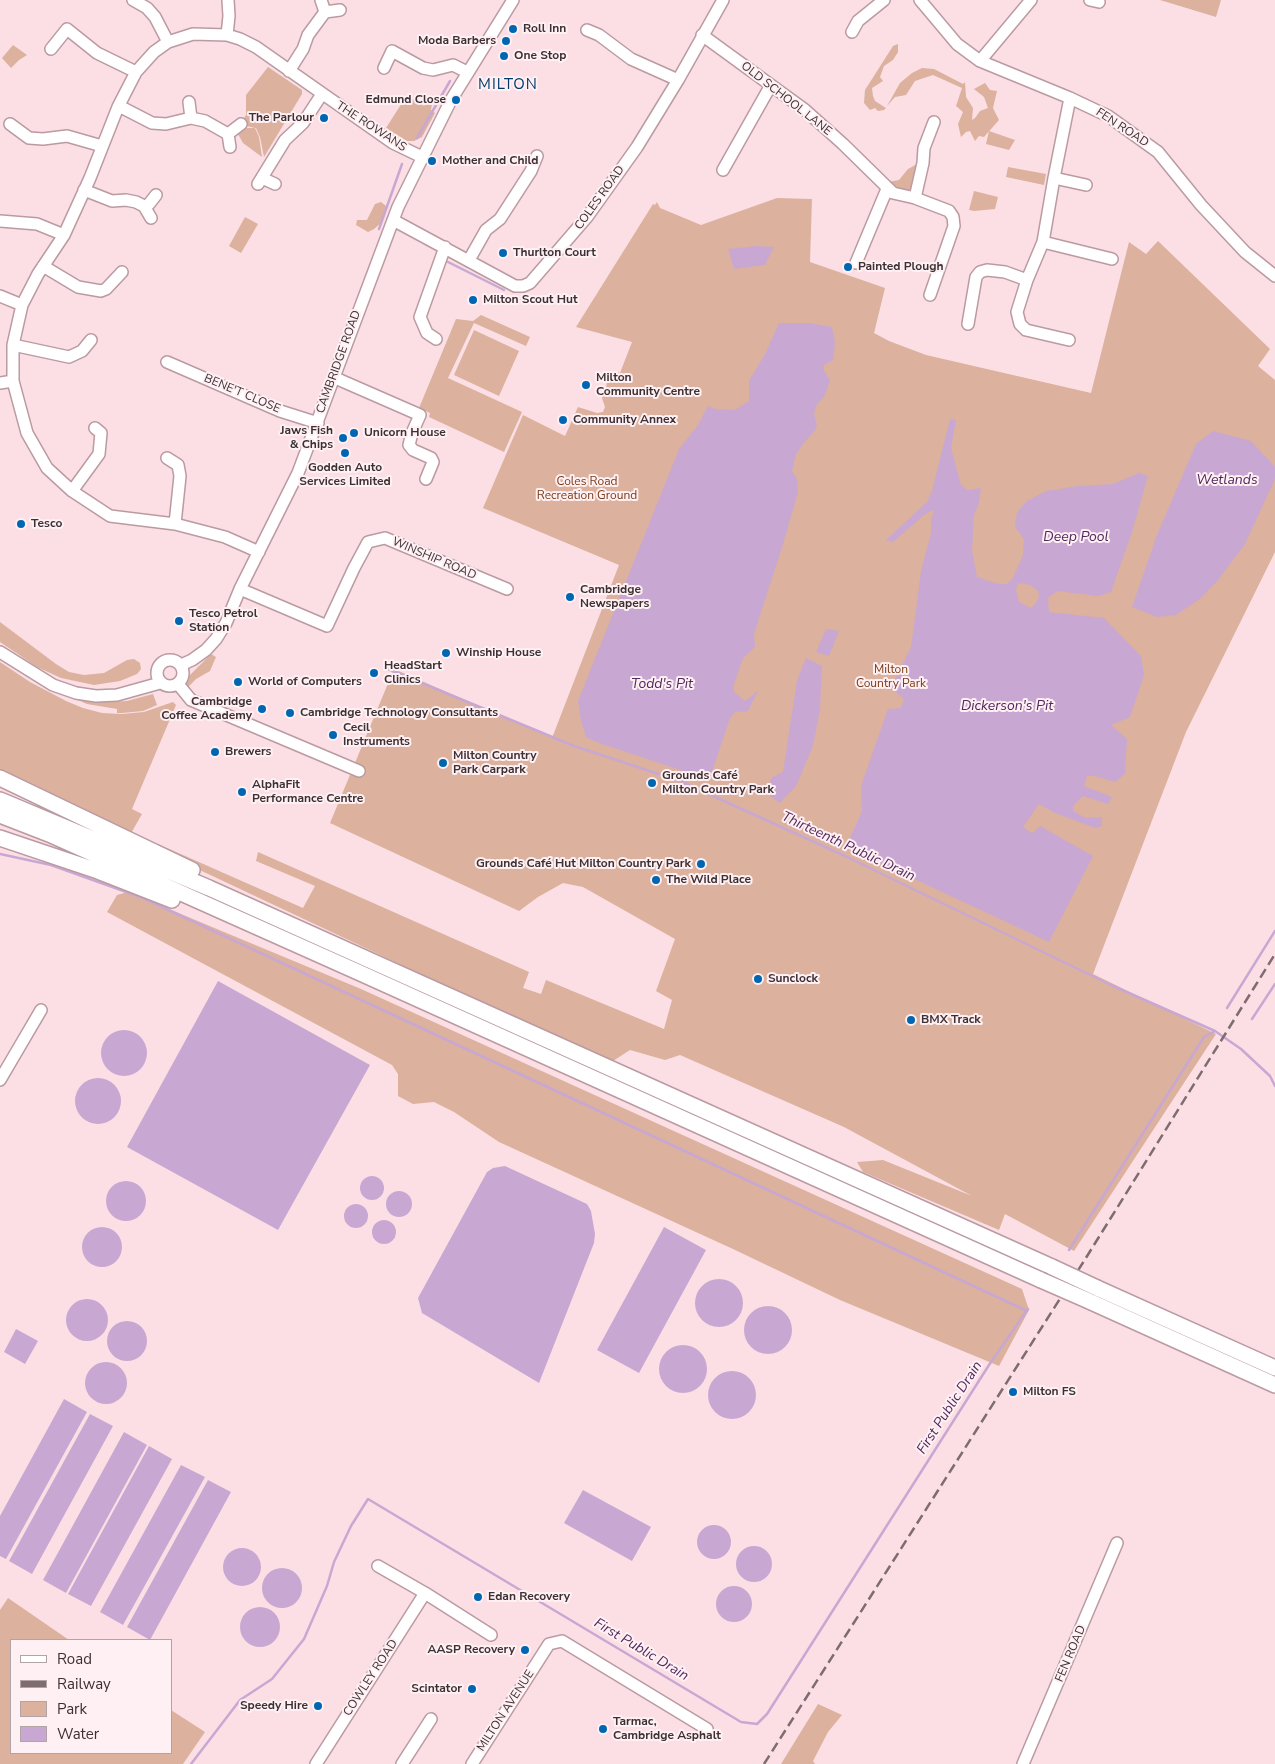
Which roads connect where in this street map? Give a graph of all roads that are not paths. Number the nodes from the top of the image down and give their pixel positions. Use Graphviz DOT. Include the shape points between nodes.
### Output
graph roads {
  1 [pos="133,0"];
  2 [pos="228,0"];
  3 [pos="321,0"];
  4 [pos="513,0"];
  5 [pos="723,0"];
  6 [pos="884,0"];
  7 [pos="920,0"];
  8 [pos="1031,0"];
  9 [pos="340,10"];
  10 [pos="325,12"];
  11 [pos="587,30"];
  12 [pos="852,32"];
  13 [pos="227,35"];
  14 [pos="702,35"];
  15 [pos="168,42"];
  16 [pos="51,49"];
  17 [pos="980,61"];
  18 [pos="384,68"];
  19 [pos="289,71"];
  20 [pos="136,72"];
  21 [pos="467,72"];
  22 [pos="678,80"];
  23 [pos="771,85"];
  24 [pos="322,94"];
  25 [pos="1070,98"];
  26 [pos="189,102"];
  27 [pos="120,106"];
  28 [pos="191,118"];
  29 [pos="934,122"];
  30 [pos="10,124"];
  31 [pos="241,124"];
  32 [pos="228,134"];
  33 [pos="102,146"];
  34 [pos="230,147"];
  35 [pos="537,156"];
  36 [pos="422,157"];
  37 [pos="723,170"];
  38 [pos="1054,178"];
  39 [pos="275,184"];
  40 [pos="1086,185"];
  41 [pos="887,188"];
  42 [pos="84,190"];
  43 [pos="156,194"];
  44 [pos="915,198"];
  45 [pos="144,206"];
  46 [pos="151,218"];
  47 [pos="393,220"];
  48 [pos="0,221"];
  49 [pos="64,235"];
  50 [pos="1044,242"];
  51 [pos="445,247"];
  52 [pos="1112,259"];
  53 [pos="469,260"];
  54 [pos="856,263"];
  55 [pos="43,266"];
  56 [pos="122,272"];
  57 [pos="1275,276"];
  58 [pos="1027,280"];
  59 [pos="930,295"];
  60 [pos="0,296"];
  61 [pos="22,305"];
  62 [pos="968,324"];
  63 [pos="436,339"];
  64 [pos="91,340"];
  65 [pos="1069,340"];
  66 [pos="14,345"];
  67 [pos="167,362"];
  68 [pos="333,377"];
  69 [pos="13,381"];
  70 [pos="0,383"];
  71 [pos="318,423"];
  72 [pos="95,428"];
  73 [pos="167,458"];
  74 [pos="426,478"];
  75 [pos="72,491"];
  76 [pos="175,524"];
  77 [pos="259,552"];
  78 [pos="240,589"];
  79 [pos="507,589"];
  80 [pos="0,652"];
  81 [pos="181,665"];
  82 [pos="160,683"];
  83 [pos="178,684"];
  84 [pos="360,772"];
  85 [pos="0,778"];
  86 [pos="0,800"];
  87 [pos="0,815"];
  88 [pos="0,838"];
  89 [pos="231,916"];
  90 [pos="282,922"];
  91 [pos="41,1010"];
  92 [pos="0,1080"];
  93 [pos="1093,1295"];
  94 [pos="1275,1368"];
  95 [pos="1275,1385"];
  96 [pos="1117,1543"];
  97 [pos="378,1566"];
  98 [pos="425,1593"];
  99 [pos="491,1635"];
  100 [pos="431,1720"];
  101 [pos="707,1729"];
  102 [pos="316,1764"];
  103 [pos="402,1764"];
  104 [pos="472,1764"];
  105 [pos="1023,1764"];
  1 -- 15 [label="street" via="155,17"];
  2 -- 13 [label="street"];
  3 -- 10 [label="street"];
  4 -- 21 [label="street, CAMBRIDGE ROAD"];
  5 -- 14 [label="street, COLES ROAD"];
  6 -- 12 [label="street" via="858,21"];
  7 -- 17 [label="street, FEN ROAD" via="957,44"];
  8 -- 17 [label="street"];
  9 -- 10 [label="street"];
  10 -- 19 [label="street" via="308,35"];
  11 -- 22 [label="street" via="631,59"];
  13 -- 15 [label="street, THE ROWANS" via="193,34"];
  13 -- 19 [label="street, THE ROWANS" via="256,47"];
  14 -- 22 [label="street, COLES ROAD"];
  14 -- 23 [label="street, OLD SCHOOL LANE"];
  15 -- 20 [label="street, THE ROWANS"];
  16 -- 20 [label="street" via="67,29 97,53"];
  17 -- 25 [label="street, FEN ROAD"];
  18 -- 21 [label="street" via="392,52 423,68 433,70 453,65"];
  19 -- 24 [label="street, THE ROWANS"];
  20 -- 27 [label="street, THE ROWANS"];
  21 -- 36 [label="street, CAMBRIDGE ROAD"];
  22 -- 53 [label="street, COLES ROAD" via="587,217 530,283 515,286"];
  23 -- 37 [label="street"];
  23 -- 41 [label="street, OLD SCHOOL LANE" via="843,144"];
  24 -- 36 [label="street, THE ROWANS" via="393,143"];
  24 -- 39 [label="street, THE ROWANS" via="303,122 285,140 260,181"];
  25 -- 38 [label="street"];
  25 -- 57 [label="street, FEN ROAD" via="1108,116 1158,152 1245,252"];
  26 -- 28 [label="street"];
  27 -- 28 [label="street" via="152,123 166,124"];
  27 -- 33 [label="street, THE ROWANS"];
  28 -- 32 [label="street" via="205,121"];
  29 -- 44 [label="street" via="924,148"];
  30 -- 33 [label="street" via="19,137 67,136"];
  31 -- 32 [label="street"];
  32 -- 34 [label="street"];
  33 -- 42 [label="street, THE ROWANS"];
  35 -- 53 [label="street" via="500,219 486,230"];
  36 -- 47 [label="street, CAMBRIDGE ROAD"];
  38 -- 40 [label="street"];
  38 -- 50 [label="street"];
  41 -- 44 [label="street, OLD SCHOOL LANE" via="893,193"];
  41 -- 54 [label="street"];
  42 -- 45 [label="street"];
  42 -- 49 [label="street, THE ROWANS"];
  43 -- 45 [label="street"];
  44 -- 59 [label="street, OLD SCHOOL LANE" via="949,211 953,217 954,226"];
  45 -- 46 [label="street"];
  47 -- 51 [label="street, COLES ROAD"];
  47 -- 68 [label="street, CAMBRIDGE ROAD"];
  48 -- 49 [label="street" via="37,224"];
  49 -- 55 [label="street, THE ROWANS"];
  50 -- 52 [label="street"];
  50 -- 58 [label="street"];
  51 -- 53 [label="street, COLES ROAD"];
  51 -- 63 [label="street" via="420,317 427,333"];
  55 -- 56 [label="street" via="78,287 101,291"];
  55 -- 61 [label="street, THE ROWANS"];
  58 -- 62 [label="street" via="1005,272 980,272 976,278"];
  58 -- 65 [label="street" via="1016,312 1020,324 1026,330"];
  60 -- 61 [label="street"];
  61 -- 66 [label="street, THE ROWANS"];
  64 -- 66 [label="street" via="85,353 69,357"];
  66 -- 69 [label="street, THE ROWANS"];
  67 -- 71 [label="street, BENE'T CLOSE" via="280,411"];
  68 -- 71 [label="street, CAMBRIDGE ROAD"];
  68 -- 74 [label="street" via="420,414 410,445 433,462"];
  69 -- 70 [label="street"];
  69 -- 75 [label="street, THE ROWANS" via="27,433 47,468"];
  71 -- 77 [label="street, CAMBRIDGE ROAD" via="298,473"];
  72 -- 75 [label="street" via="101,433 98,454"];
  73 -- 76 [label="street" via="178,465 180,476"];
  75 -- 76 [label="street, THE ROWANS" via="110,516"];
  76 -- 77 [label="street, THE ROWANS" via="225,537"];
  77 -- 78 [label="street, CAMBRIDGE ROAD"];
  78 -- 79 [label="street, WINSHIP ROAD" via="327,626 368,542 385,538"];
  78 -- 81 [label="street, CAMBRIDGE ROAD" via="216,639 206,650"];
  80 -- 82 [label="street" via="53,685 76,693 117,695"];
  81 -- 82 [label="street" via="172,660 163,661 156,672"];
  81 -- 83 [label="street" via="183,675"];
  82 -- 83 [label="street"];
  83 -- 84 [label="street" via="191,700"];
  85 -- 90 [label="highway" via="262,905"];
  86 -- 90 [label="highway"];
  87 -- 89 [label="highway"];
  88 -- 89 [label="highway" via="98,871 200,911"];
  89 -- 93 [label="highway, bridge" via="1041,1280"];
  90 -- 93 [label="highway, bridge" via="1052,1267"];
  91 -- 92 [label="street"];
  93 -- 94 [label="highway"];
  93 -- 95 [label="highway"];
  96 -- 105 [label="street, FEN ROAD"];
  97 -- 98 [label="street"];
  98 -- 99 [label="street"];
  98 -- 102 [label="street, COWLEY ROAD"];
  100 -- 103 [label="street"];
  101 -- 104 [label="street, MILTON AVENUE" via="562,1641 549,1644"];
}
